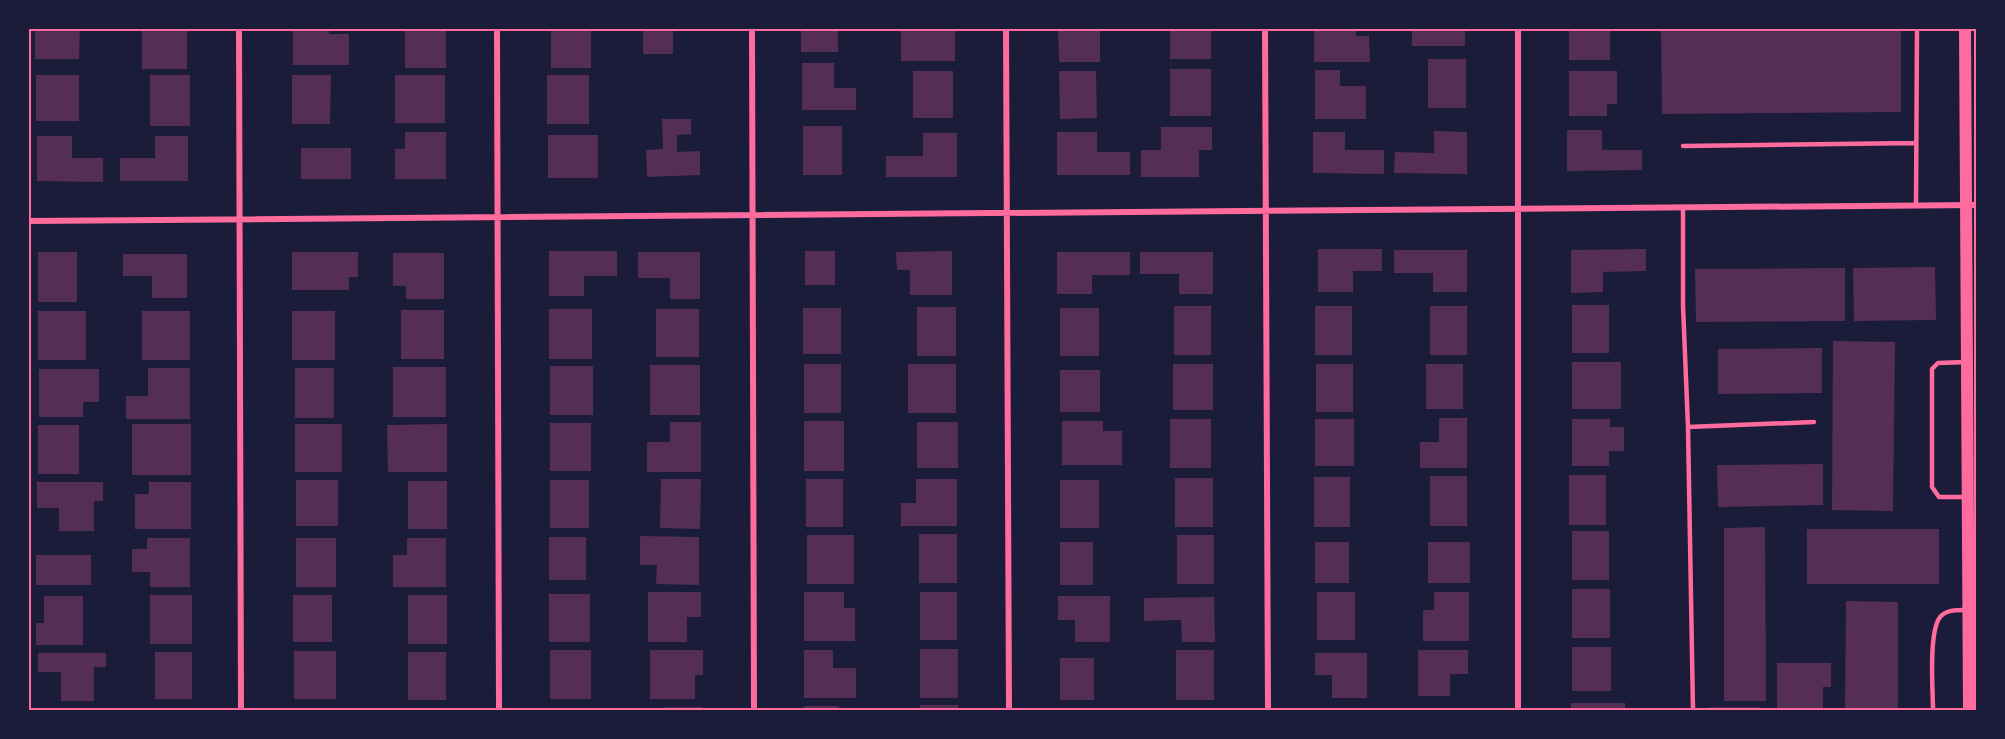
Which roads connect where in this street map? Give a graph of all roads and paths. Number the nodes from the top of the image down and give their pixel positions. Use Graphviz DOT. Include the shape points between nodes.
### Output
graph roads {
  1 [pos="239,28"];
  2 [pos="497,28"];
  3 [pos="752,28"];
  4 [pos="1006,28"];
  5 [pos="1265,28"];
  6 [pos="1518,28"];
  7 [pos="1917,28"];
  8 [pos="1965,28"];
  9 [pos="1916,143"];
  10 [pos="1683,146"];
  11 [pos="1916,205"];
  12 [pos="1971,205"];
  13 [pos="1683,207"];
  14 [pos="1518,208"];
  15 [pos="1266,210"];
  16 [pos="1007,213"];
  17 [pos="754,215"];
  18 [pos="498,217"];
  19 [pos="239,220"];
  20 [pos="28,221"];
  21 [pos="1966,362"];
  22 [pos="1814,422"];
  23 [pos="1688,426"];
  24 [pos="1972,497"];
  25 [pos="1968,610"];
  26 [pos="241,711"];
  27 [pos="499,711"];
  28 [pos="754,711"];
  29 [pos="1009,711"];
  30 [pos="1268,711"];
  31 [pos="1518,711"];
  32 [pos="1693,711"];
  33 [pos="1933,711"];
  34 [pos="1969,711"];
  1 -- 19 [label="street"];
  2 -- 18 [label="street"];
  3 -- 17 [label="street"];
  4 -- 16 [label="street"];
  5 -- 15 [label="street"];
  6 -- 14 [label="street"];
  7 -- 9 [label="lane"];
  8 -- 12 [label="main road"];
  9 -- 10 [label="lane"];
  9 -- 11 [label="lane"];
  11 -- 12 [label="street"];
  11 -- 13 [label="street"];
  12 -- 21 [label="main road"];
  13 -- 14 [label="street"];
  13 -- 23 [label="lane"];
  14 -- 15 [label="street"];
  14 -- 31 [label="street"];
  15 -- 16 [label="street"];
  15 -- 30 [label="street"];
  16 -- 17 [label="street"];
  16 -- 29 [label="street"];
  17 -- 18 [label="street"];
  17 -- 28 [label="street"];
  18 -- 19 [label="street"];
  18 -- 27 [label="street"];
  19 -- 20 [label="street"];
  19 -- 26 [label="street"];
  21 -- 24 [label="main road"];
  21 -- 24 [label="lane" via="1938,363 1932,369 1932,487 1939,497"];
  22 -- 23 [label="lane"];
  23 -- 32 [label="lane"];
  24 -- 25 [label="main road"];
  25 -- 33 [label="lane" via="1949,611 1935,625"];
  25 -- 34 [label="main road"];
}
